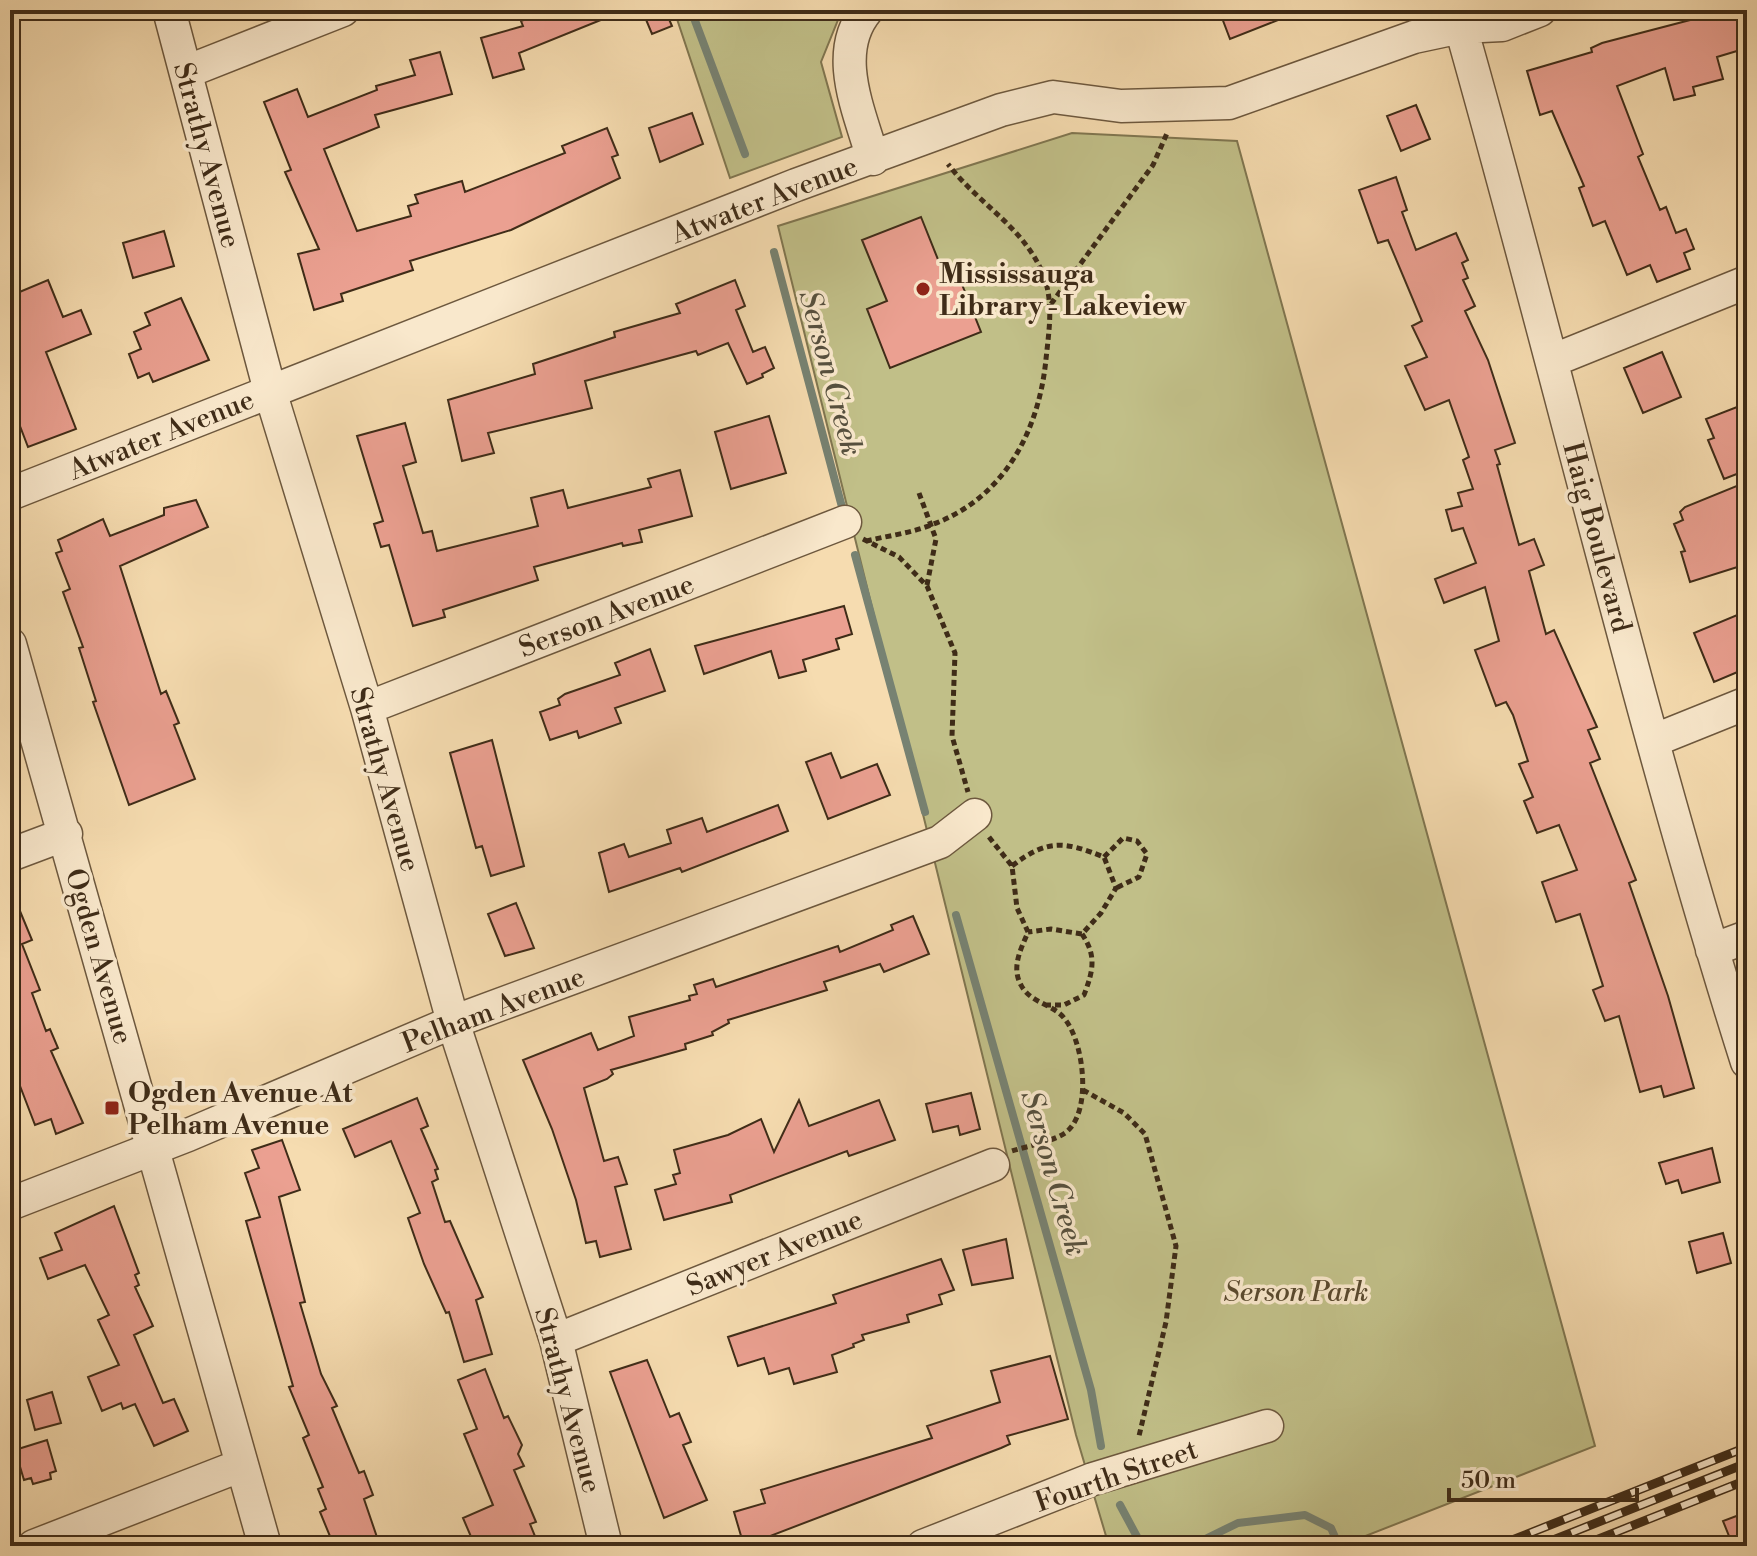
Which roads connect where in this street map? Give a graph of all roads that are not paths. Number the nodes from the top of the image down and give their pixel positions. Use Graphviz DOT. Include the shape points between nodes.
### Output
graph roads {
  1 [pos="169,10"];
  2 [pos="343,10"];
  3 [pos="867,10"];
  4 [pos="1540,10"];
  5 [pos="1459,18"];
  6 [pos="186,72"];
  7 [pos="873,159"];
  8 [pos="1747,282"];
  9 [pos="1554,360"];
  10 [pos="270,391"];
  11 [pos="10,494"];
  12 [pos="845,522"];
  13 [pos="10,644"];
  14 [pos="1747,703"];
  15 [pos="367,708"];
  16 [pos="1655,740"];
  17 [pos="975,815"];
  18 [pos="66,834"];
  19 [pos="10,855"];
  20 [pos="1747,937"];
  21 [pos="1712,950"];
  22 [pos="453,1022"];
  23 [pos="1747,1062"];
  24 [pos="154,1148"];
  25 [pos="997,1159"];
  26 [pos="10,1204"];
  27 [pos="556,1340"];
  28 [pos="1267,1426"];
  29 [pos="242,1465"];
  30 [pos="34,1546"];
  31 [pos="265,1546"];
  32 [pos="606,1546"];
  33 [pos="923,1546"];
  1 -- 6 [label="street, Strathy Avenue"];
  2 -- 6 [label="street"];
  3 -- 7 [label="street" via="851,42 848,69"];
  4 -- 5 [label="street, Atwater Avenue" via="1502,25"];
  5 -- 7 [label="street, Atwater Avenue" via="1229,103 1178,108 1038,99"];
  5 -- 9 [label="street, Haig Boulevard"];
  6 -- 10 [label="street, Strathy Avenue"];
  7 -- 10 [label="street, Atwater Avenue"];
  8 -- 9 [label="street"];
  9 -- 16 [label="street, Haig Boulevard" via="1577,465"];
  10 -- 11 [label="street, Atwater Avenue"];
  10 -- 15 [label="street, Strathy Avenue"];
  12 -- 15 [label="street, Serson Avenue"];
  13 -- 18 [label="street, Ogden Avenue"];
  14 -- 16 [label="street"];
  15 -- 22 [label="street, Strathy Avenue"];
  16 -- 21 [label="street, Haig Boulevard"];
  17 -- 22 [label="street, Pelham Avenue" via="940,842"];
  18 -- 19 [label="street"];
  18 -- 24 [label="street, Ogden Avenue"];
  20 -- 21 [label="street"];
  21 -- 23 [label="street, Haig Boulevard"];
  22 -- 24 [label="street, Pelham Avenue"];
  22 -- 27 [label="street, Strathy Avenue"];
  24 -- 26 [label="street, Pelham Avenue"];
  24 -- 29 [label="street, Ogden Avenue"];
  25 -- 27 [label="street, Sawyer Avenue"];
  27 -- 32 [label="street, Strathy Avenue"];
  28 -- 33 [label="street, Fourth Street" via="1130,1467"];
  29 -- 30 [label="street"];
  29 -- 31 [label="street, Ogden Avenue"];
}
